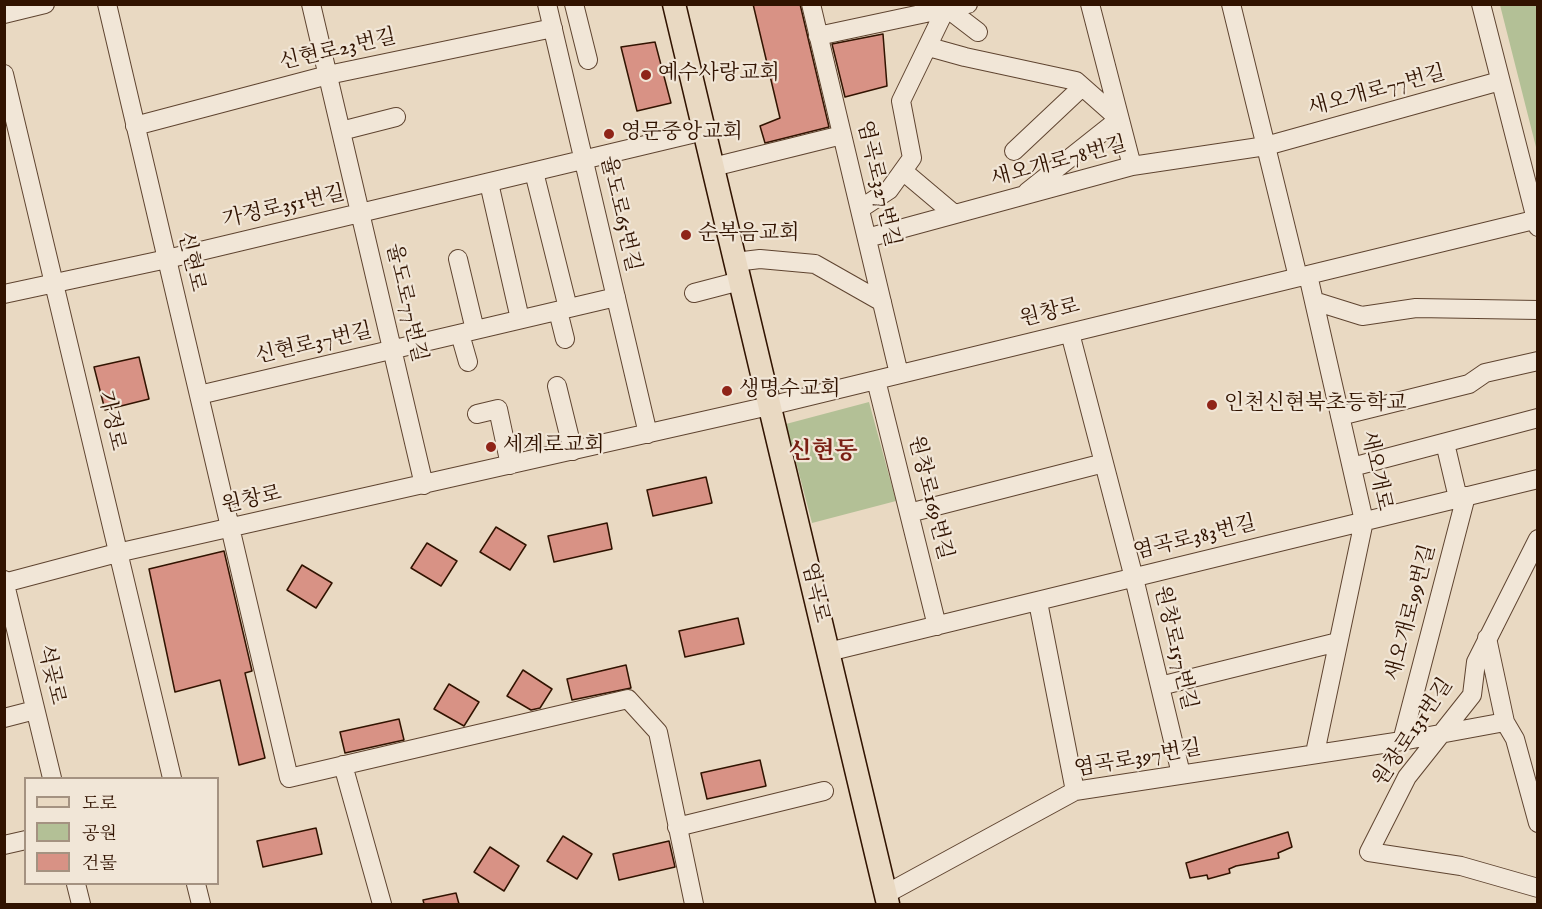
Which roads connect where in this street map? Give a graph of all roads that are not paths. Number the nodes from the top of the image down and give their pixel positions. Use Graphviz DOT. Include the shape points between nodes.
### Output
graph roads {
  1 [pos="45,4"];
  2 [pos="107,4"];
  3 [pos="311,4"];
  4 [pos="547,4"];
  5 [pos="574,4"];
  6 [pos="674,4"];
  7 [pos="811,4"];
  8 [pos="968,4"];
  9 [pos="1090,4"];
  10 [pos="1231,4"];
  11 [pos="1480,4"];
  12 [pos="948,7"];
  13 [pos="896,12"];
  14 [pos="4,14"];
  15 [pos="552,28"];
  16 [pos="978,32"];
  17 [pos="818,36"];
  18 [pos="930,47"];
  19 [pos="588,60"];
  20 [pos="4,74"];
  21 [pos="328,75"];
  22 [pos="1500,81"];
  23 [pos="1082,87"];
  24 [pos="396,117"];
  25 [pos="1119,120"];
  26 [pos="135,126"];
  27 [pos="341,131"];
  28 [pos="704,131"];
  29 [pos="842,135"];
  30 [pos="1266,146"];
  31 [pos="1014,152"];
  32 [pos="584,161"];
  33 [pos="1132,166"];
  34 [pos="713,167"];
  35 [pos="903,171"];
  36 [pos="534,172"];
  37 [pos="489,183"];
  38 [pos="1022,196"];
  39 [pos="860,209"];
  40 [pos="360,213"];
  41 [pos="954,214"];
  42 [pos="1537,221"];
  43 [pos="867,238"];
  44 [pos="166,259"];
  45 [pos="458,259"];
  46 [pos="737,271"];
  47 [pos="1303,276"];
  48 [pos="54,282"];
  49 [pos="694,293"];
  50 [pos="4,294"];
  51 [pos="616,297"];
  52 [pos="1314,301"];
  53 [pos="882,303"];
  54 [pos="563,309"];
  55 [pos="1538,310"];
  56 [pos="520,319"];
  57 [pos="468,332"];
  58 [pos="1070,333"];
  59 [pos="565,339"];
  60 [pos="393,350"];
  61 [pos="1538,361"];
  62 [pos="468,363"];
  63 [pos="899,374"];
  64 [pos="876,380"];
  65 [pos="557,386"];
  66 [pos="199,394"];
  67 [pos="770,406"];
  68 [pos="477,414"];
  69 [pos="1340,416"];
  70 [pos="1538,418"];
  71 [pos="648,434"];
  72 [pos="1445,443"];
  73 [pos="573,451"];
  74 [pos="1104,463"];
  75 [pos="510,465"];
  76 [pos="1352,467"];
  77 [pos="1538,479"];
  78 [pos="424,485"];
  79 [pos="1462,497"];
  80 [pos="909,513"];
  81 [pos="1364,520"];
  82 [pos="230,529"];
  83 [pos="1538,539"];
  84 [pos="117,554"];
  85 [pos="1134,578"];
  86 [pos="5,582"];
  87 [pos="1038,602"];
  88 [pos="937,626"];
  89 [pos="1487,638"];
  90 [pos="1338,642"];
  91 [pos="828,652"];
  92 [pos="1160,686"];
  93 [pos="35,710"];
  94 [pos="4,717"];
  95 [pos="1505,722"];
  96 [pos="1441,734"];
  97 [pos="1402,741"];
  98 [pos="1315,753"];
  99 [pos="343,765"];
  100 [pos="1181,774"];
  101 [pos="51,777"];
  102 [pos="172,777"];
  103 [pos="824,791"];
  104 [pos="1075,791"];
  105 [pos="1538,823"];
  106 [pos="677,827"];
  107 [pos="24,840"];
  108 [pos="4,845"];
  109 [pos="76,885"];
  110 [pos="196,885"];
  111 [pos="1538,888"];
  112 [pos="887,899"];
  113 [pos="81,904"];
  114 [pos="201,904"];
  115 [pos="382,904"];
  116 [pos="693,904"];
  1 -- 14 [label="street"];
  2 -- 26 [label="street, 신현로"];
  3 -- 21 [label="street, 율도로77번길"];
  4 -- 15 [label="street, 율도로65번길"];
  5 -- 19 [label="street"];
  6 -- 28 [label="main road, 염곡로"];
  7 -- 17 [label="street, 염곡로327번길"];
  8 -- 12 [label="street"];
  9 -- 25 [label="street"];
  10 -- 30 [label="street, 새오개로"];
  11 -- 22 [label="street"];
  12 -- 13 [label="street"];
  12 -- 16 [label="street"];
  12 -- 18 [label="street"];
  13 -- 17 [label="street"];
  15 -- 21 [label="street, 신현로23번길"];
  15 -- 32 [label="street, 율도로65번길"];
  17 -- 29 [label="street, 염곡로327번길"];
  18 -- 23 [label="street" via="1067,79"];
  18 -- 35 [label="street" via="901,101 912,158"];
  20 -- 48 [label="street, 가정로"];
  21 -- 26 [label="street, 신현로23번길"];
  21 -- 27 [label="street, 율도로77번길"];
  22 -- 30 [label="street, 새오개로77번길"];
  22 -- 42 [label="street"];
  23 -- 25 [label="street"];
  23 -- 31 [label="street"];
  24 -- 27 [label="street"];
  25 -- 33 [label="street"];
  25 -- 38 [label="street"];
  26 -- 44 [label="street, 신현로"];
  27 -- 40 [label="street, 율도로77번길"];
  28 -- 32 [label="street, 가정로351번길"];
  28 -- 34 [label="main road, 염곡로"];
  29 -- 34 [label="street"];
  29 -- 39 [label="street, 염곡로327번길"];
  30 -- 33 [label="street, 새오개로78번길"];
  30 -- 47 [label="street, 새오개로"];
  32 -- 36 [label="street, 가정로351번길"];
  32 -- 51 [label="street, 율도로65번길"];
  33 -- 38 [label="street, 새오개로78번길"];
  34 -- 46 [label="main road, 염곡로"];
  35 -- 39 [label="street" via="889,190"];
  35 -- 41 [label="street"];
  36 -- 37 [label="street, 가정로351번길"];
  36 -- 54 [label="street"];
  37 -- 40 [label="street, 가정로351번길"];
  37 -- 56 [label="street"];
  38 -- 41 [label="street, 새오개로78번길"];
  39 -- 43 [label="street, 염곡로327번길"];
  40 -- 44 [label="street, 가정로351번길"];
  40 -- 60 [label="street, 율도로77번길"];
  41 -- 43 [label="street, 새오개로78번길"];
  42 -- 47 [label="street, 원창로"];
  43 -- 53 [label="street, 염곡로327번길"];
  44 -- 48 [label="street, 가정로351번길"];
  44 -- 66 [label="street, 신현로"];
  45 -- 57 [label="street"];
  46 -- 49 [label="street"];
  46 -- 53 [label="street" via="760,259 815,264"];
  46 -- 67 [label="main road, 염곡로"];
  47 -- 52 [label="street, 새오개로"];
  47 -- 58 [label="street, 원창로"];
  48 -- 50 [label="street, 가정로351번길"];
  48 -- 84 [label="street, 가정로"];
  51 -- 54 [label="street, 신현로37번길"];
  51 -- 71 [label="street, 율도로65번길"];
  52 -- 55 [label="street" via="1362,316 1416,308"];
  52 -- 69 [label="street, 새오개로"];
  53 -- 63 [label="street, 염곡로327번길"];
  54 -- 56 [label="street, 신현로37번길"];
  54 -- 59 [label="street"];
  56 -- 57 [label="street, 신현로37번길"];
  57 -- 60 [label="street, 신현로37번길"];
  57 -- 62 [label="street"];
  58 -- 63 [label="street, 원창로"];
  58 -- 74 [label="street, 원창로157번길"];
  60 -- 66 [label="street, 신현로37번길"];
  60 -- 78 [label="street, 율도로77번길"];
  61 -- 69 [label="street" via="1485,373 1469,384"];
  63 -- 64 [label="street, 원창로"];
  64 -- 67 [label="street, 원창로"];
  64 -- 80 [label="street, 원창로169번길"];
  65 -- 73 [label="street"];
  66 -- 82 [label="street, 신현로"];
  67 -- 71 [label="street, 원창로"];
  67 -- 91 [label="main road, 염곡로"];
  68 -- 75 [label="street" via="498,409"];
  69 -- 76 [label="street, 새오개로"];
  70 -- 72 [label="street"];
  71 -- 73 [label="street, 원창로"];
  72 -- 76 [label="street"];
  72 -- 79 [label="street"];
  73 -- 75 [label="street, 원창로"];
  74 -- 80 [label="street"];
  74 -- 85 [label="street, 원창로157번길"];
  75 -- 78 [label="street, 원창로"];
  76 -- 81 [label="street, 새오개로"];
  77 -- 79 [label="street"];
  78 -- 82 [label="street, 원창로"];
  79 -- 81 [label="street"];
  79 -- 97 [label="street, 새오개로99번길"];
  80 -- 88 [label="street, 원창로169번길"];
  81 -- 85 [label="street, 염곡로383번길"];
  81 -- 90 [label="street, 새오개로"];
  82 -- 84 [label="street, 원창로"];
  82 -- 99 [label="street, 신현로" via="289,778"];
  83 -- 89 [label="street, 원창로131번길"];
  84 -- 86 [label="street, 원창로"];
  84 -- 102 [label="street, 가정로"];
  85 -- 87 [label="street, 염곡로383번길"];
  85 -- 92 [label="street, 원창로157번길"];
  86 -- 93 [label="street, 석곶로"];
  87 -- 88 [label="street, 염곡로383번길"];
  87 -- 104 [label="street"];
  88 -- 91 [label="street, 염곡로383번길"];
  89 -- 95 [label="street"];
  89 -- 96 [label="street, 원창로131번길" via="1476,662 1472,695"];
  90 -- 92 [label="street"];
  90 -- 98 [label="street, 새오개로"];
  91 -- 112 [label="main road, 염곡로"];
  92 -- 100 [label="street, 원창로157번길"];
  93 -- 94 [label="street"];
  93 -- 101 [label="street, 석곶로"];
  95 -- 96 [label="street, 염곡로397번길"];
  95 -- 105 [label="street" via="1515,739"];
  96 -- 97 [label="street, 염곡로397번길"];
  96 -- 111 [label="street, 원창로131번길" via="1407,777 1369,852 1461,866"];
  97 -- 98 [label="street, 염곡로397번길"];
  98 -- 100 [label="street, 염곡로397번길"];
  99 -- 106 [label="street" via="628,699 658,732"];
  99 -- 115 [label="street"];
  100 -- 104 [label="street, 염곡로397번길"];
  103 -- 106 [label="street"];
  104 -- 112 [label="street, 염곡로397번길"];
  106 -- 116 [label="street"];
  107 -- 108 [label="street"];
  109 -- 113 [label="street"];
  110 -- 114 [label="street"];
}
